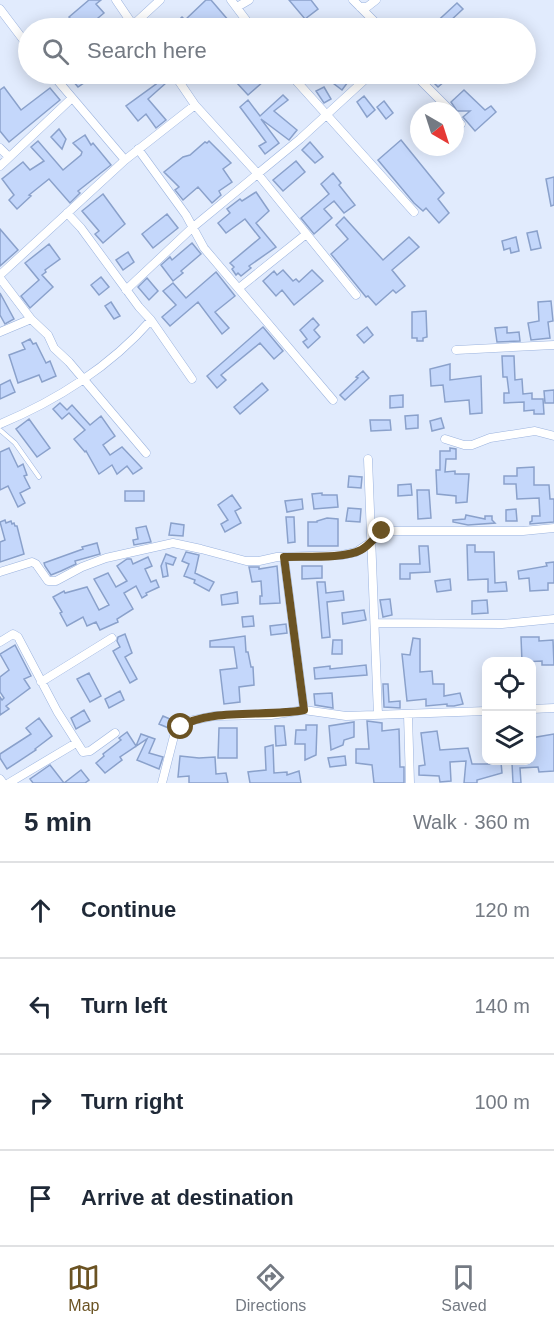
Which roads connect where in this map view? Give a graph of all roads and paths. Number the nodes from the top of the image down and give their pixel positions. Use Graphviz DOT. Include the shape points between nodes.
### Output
graph roads {
  1 [pos="116,0"];
  2 [pos="160,0"];
  3 [pos="231,0"];
  4 [pos="249,0"];
  5 [pos="353,0"];
  6 [pos="376,0"];
  7 [pos="237,7"];
  8 [pos="360,7"];
  9 [pos="0,9"];
  10 [pos="128,18"];
  11 [pos="143,18"];
  12 [pos="245,18"];
  13 [pos="371,18"];
  14 [pos="18,33"];
  15 [pos="60,84"];
  16 [pos="181,84"];
  17 [pos="299,84"];
  18 [pos="360,84"];
  19 [pos="424,84"];
  20 [pos="72,98"];
  21 [pos="442,102"];
  22 [pos="195,105"];
  23 [pos="326,115"];
  24 [pos="0,148"];
  25 [pos="138,149"];
  26 [pos="9,157"];
  27 [pos="125,160"];
  28 [pos="0,166"];
  29 [pos="256,173"];
  30 [pos="414,212"];
  31 [pos="67,213"];
  32 [pos="192,228"];
  33 [pos="305,235"];
  34 [pos="0,277"];
  35 [pos="239,288"];
  36 [pos="126,290"];
  37 [pos="356,295"];
  38 [pos="31,319"];
  39 [pos="151,320"];
  40 [pos="0,332"];
  41 [pos="554,345"];
  42 [pos="456,350"];
  43 [pos="83,379"];
  44 [pos="192,379"];
  45 [pos="333,400"];
  46 [pos="0,424"];
  47 [pos="0,430"];
  48 [pos="554,436"];
  49 [pos="445,439"];
  50 [pos="146,453"];
  51 [pos="368,459"];
  52 [pos="39,477"];
  53 [pos="554,528"];
  54 [pos="371,542"];
  55 [pos="284,557"];
  56 [pos="0,572"];
  57 [pos="554,619"];
  58 [pos="375,623"];
  59 [pos="112,639"];
  60 [pos="0,642"];
  61 [pos="41,682"];
  62 [pos="554,708"];
  63 [pos="536,709"];
  64 [pos="304,710"];
  65 [pos="482,711"];
  66 [pos="408,714"];
  67 [pos="378,715"];
  68 [pos="115,734"];
  69 [pos="76,743"];
  70 [pos="0,779"];
  71 [pos="3,783"];
  72 [pos="9,783"];
  73 [pos="162,783"];
  74 [pos="410,783"];
  1 -- 10 [label="street"];
  2 -- 11 [label="street"];
  3 -- 7 [label="street"];
  4 -- 7 [label="street"];
  5 -- 8 [label="street"];
  6 -- 8 [label="street"];
  7 -- 12 [label="street"];
  8 -- 13 [label="street"];
  9 -- 14 [label="street"];
  15 -- 20 [label="street"];
  16 -- 22 [label="street"];
  17 -- 23 [label="street"];
  18 -- 23 [label="street"];
  19 -- 21 [label="street"];
  20 -- 26 [label="street"];
  20 -- 27 [label="street"];
  22 -- 25 [label="street"];
  22 -- 29 [label="street"];
  23 -- 29 [label="street"];
  23 -- 30 [label="street"];
  24 -- 26 [label="street"];
  25 -- 27 [label="street"];
  25 -- 32 [label="street"];
  26 -- 28 [label="street"];
  27 -- 31 [label="street"];
  29 -- 32 [label="street"];
  29 -- 33 [label="street"];
  31 -- 34 [label="street"];
  31 -- 36 [label="street"];
  32 -- 35 [label="street"];
  32 -- 36 [label="street"];
  33 -- 35 [label="street"];
  33 -- 37 [label="street"];
  34 -- 38 [label="street"];
  35 -- 45 [label="street"];
  36 -- 39 [label="street"];
  38 -- 40 [label="street"];
  38 -- 43 [label="street"];
  39 -- 43 [label="street" via="115,356"];
  39 -- 44 [label="street"];
  41 -- 42 [label="street"];
  43 -- 46 [label="street" via="33,411"];
  43 -- 50 [label="street"];
  47 -- 52 [label="lane" via="15,443"];
  48 -- 49 [label="street" via="536,431 472,445"];
  51 -- 54 [label="street"];
  53 -- 54 [label="street" via="390,530 380,532"];
  54 -- 55 [label="street" via="342,555"];
  54 -- 58 [label="street"];
  55 -- 56 [label="street" via="246,561 173,543 106,558 56,581 48,581 32,562"];
  55 -- 64 [label="street"];
  57 -- 58 [label="street" via="502,624"];
  58 -- 67 [label="street"];
  59 -- 61 [label="street"];
  60 -- 61 [label="street" via="16,634"];
  61 -- 69 [label="street"];
  62 -- 63 [label="street"];
  64 -- 67 [label="street" via="346,716"];
  64 -- 73 [label="street" via="189,721 174,736"];
  65 -- 66 [label="street"];
  66 -- 67 [label="street"];
  66 -- 74 [label="street"];
  68 -- 69 [label="street" via="90,751 83,752"];
  69 -- 72 [label="street"];
  70 -- 71 [label="street"];
}
